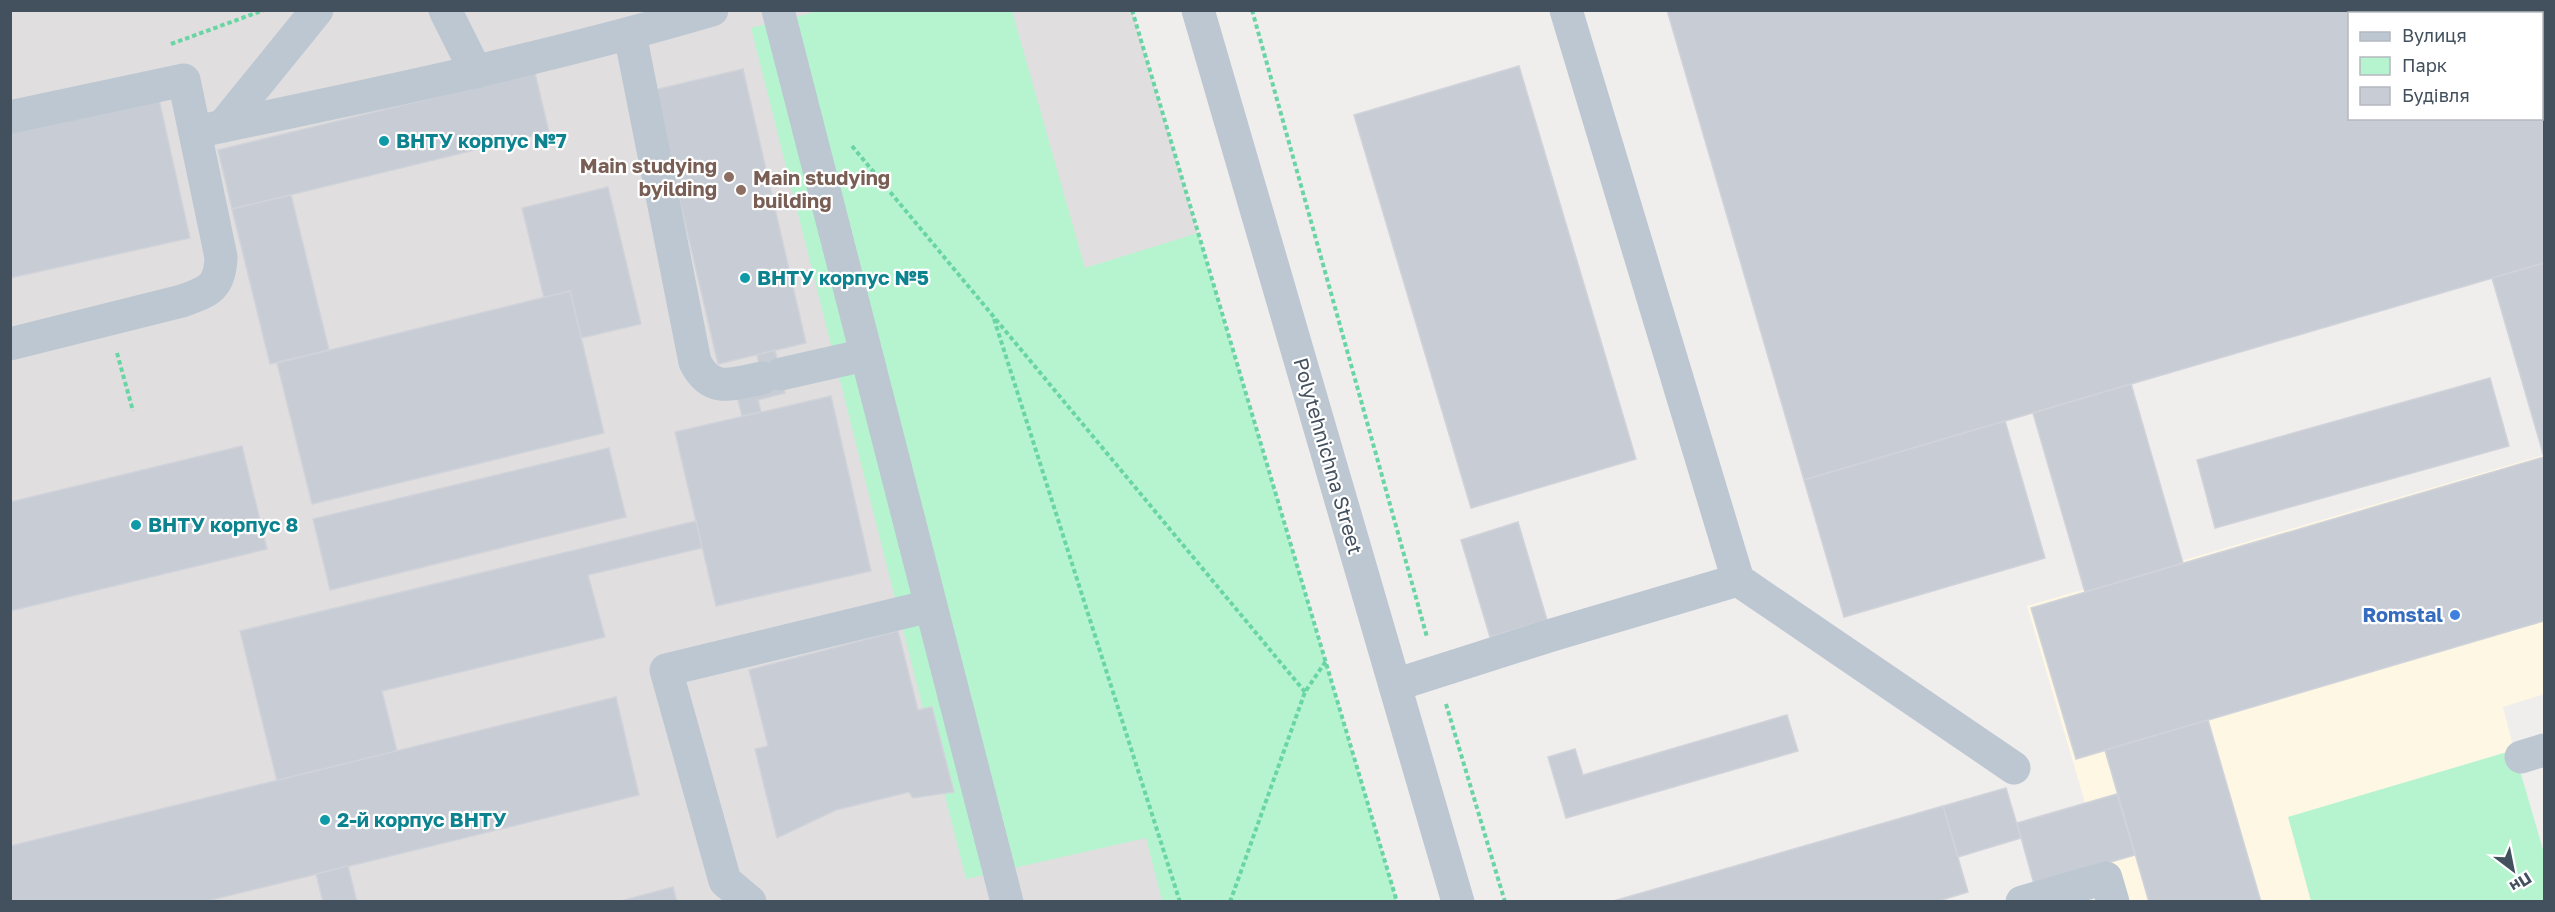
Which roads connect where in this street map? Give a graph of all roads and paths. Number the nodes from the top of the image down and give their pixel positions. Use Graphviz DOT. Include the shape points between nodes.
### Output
graph roads {
  1 [pos="264,10"];
  2 [pos="317,10"];
  3 [pos="445,10"];
  4 [pos="712,10"];
  5 [pos="778,10"];
  6 [pos="1131,10"];
  7 [pos="1198,10"];
  8 [pos="1252,10"];
  9 [pos="1566,10"];
  10 [pos="643,24"];
  11 [pos="170,44"];
  12 [pos="476,72"];
  13 [pos="10,117"];
  14 [pos="209,129"];
  15 [pos="848,141"];
  16 [pos="993,316"];
  17 [pos="108,320"];
  18 [pos="10,344"];
  19 [pos="865,355"];
  20 [pos="133,411"];
  21 [pos="1738,580"];
  22 [pos="930,606"];
  23 [pos="1327,661"];
  24 [pos="1437,672"];
  25 [pos="1395,685"];
  26 [pos="1305,692"];
  27 [pos="2014,768"];
  28 [pos="750,902"];
  29 [pos="1007,902"];
  30 [pos="1180,902"];
  31 [pos="1230,902"];
  32 [pos="1396,902"];
  33 [pos="1458,902"];
  34 [pos="1505,902"];
  35 [pos="2022,902"];
  36 [pos="2113,902"];
  1 -- 11 [label="path"];
  2 -- 14 [label="street"];
  3 -- 12 [label="street"];
  4 -- 10 [label="street"];
  5 -- 19 [label="street"];
  6 -- 23 [label="path"];
  7 -- 25 [label="street, Polytehnichna Street"];
  8 -- 24 [label="path"];
  9 -- 21 [label="street"];
  10 -- 12 [label="street"];
  10 -- 19 [label="street" via="695,362 701,375 713,383 728,385"];
  12 -- 14 [label="street"];
  13 -- 14 [label="street" via="184,80"];
  14 -- 17 [label="street" via="221,276 205,293"];
  15 -- 16 [label="path"];
  16 -- 26 [label="path"];
  16 -- 30 [label="path"];
  17 -- 18 [label="street"];
  17 -- 20 [label="path"];
  19 -- 22 [label="street"];
  21 -- 24 [label="street"];
  21 -- 27 [label="street"];
  22 -- 28 [label="street" via="666,670 725,881"];
  22 -- 29 [label="street"];
  23 -- 26 [label="path"];
  23 -- 32 [label="path"];
  24 -- 25 [label="street"];
  24 -- 34 [label="path"];
  25 -- 33 [label="street, Polytehnichna Street"];
  26 -- 31 [label="path"];
  35 -- 36 [label="street" via="2106,878"];
}
